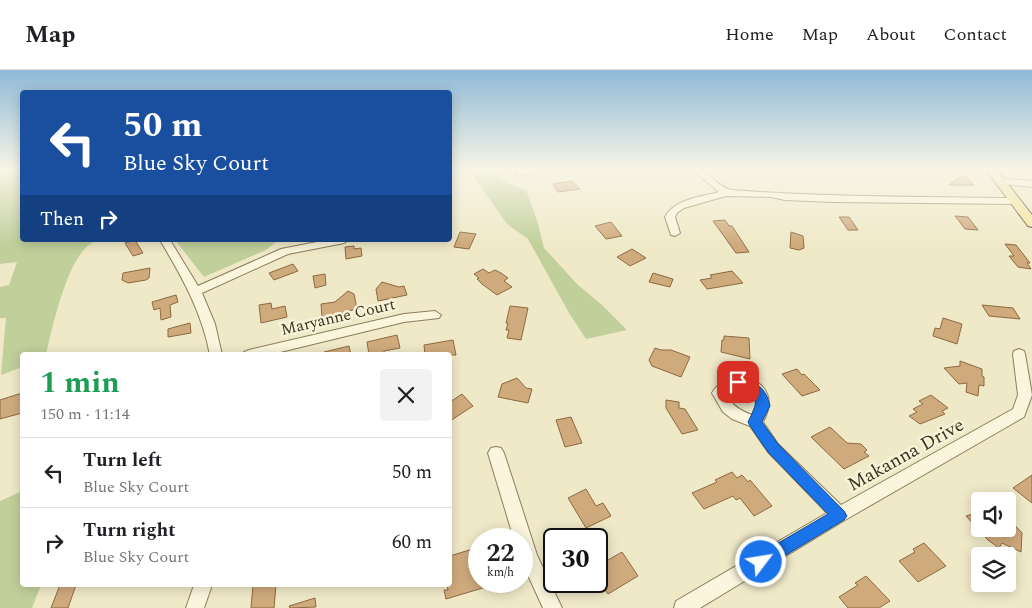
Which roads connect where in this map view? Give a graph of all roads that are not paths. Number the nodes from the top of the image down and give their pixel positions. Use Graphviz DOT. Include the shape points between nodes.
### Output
graph roads {
  1 [pos="722,195"];
  2 [pos="776,195"];
  3 [pos="1010,195"];
  4 [pos="1014,201"];
  5 [pos="1032,223"];
  6 [pos="675,233"];
  7 [pos="166,242"];
  8 [pos="333,242"];
  9 [pos="195,292"];
  10 [pos="435,315"];
  11 [pos="216,352"];
  12 [pos="262,352"];
  13 [pos="1019,354"];
  14 [pos="755,422"];
  15 [pos="496,453"];
  16 [pos="839,516"];
  17 [pos="202,587"];
  18 [pos="194,608"];
  19 [pos="553,608"];
  20 [pos="683,608"];
  1 -- 6 [label="street" via="673,211 670,217"];
  2 -- 4 [label="street"];
  3 -- 4 [label="main road"];
  4 -- 5 [label="main road"];
  7 -- 9 [label="street"];
  8 -- 9 [label="street" via="285,251"];
  9 -- 11 [label="street" via="213,335"];
  10 -- 12 [label="street, Maryanne Court" via="404,318"];
  13 -- 16 [label="street, Makanna Drive" via="1025,394 1019,413"];
  14 -- 16 [label="street" via="773,448"];
  15 -- 19 [label="street" via="529,558"];
  16 -- 20 [label="street, Makanna Drive"];
  17 -- 18 [label="street"];
}
